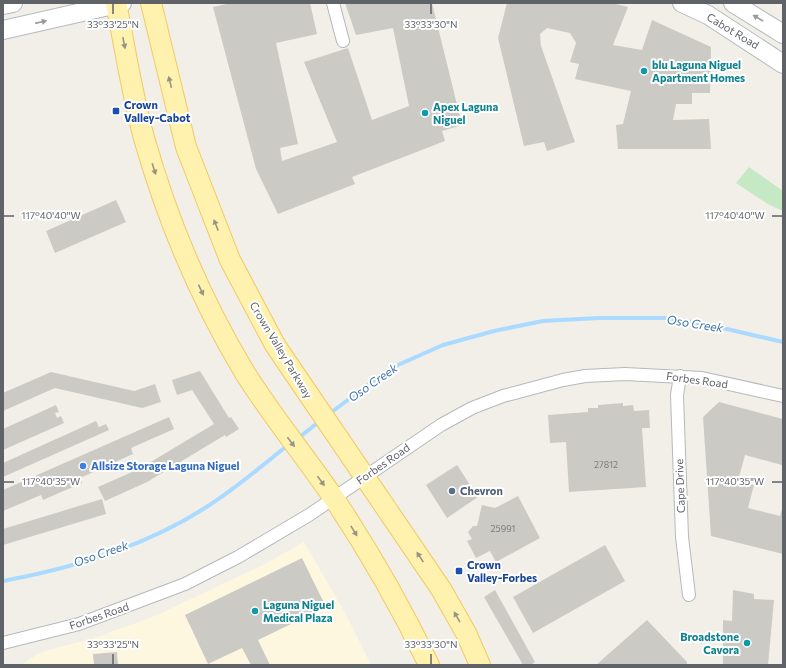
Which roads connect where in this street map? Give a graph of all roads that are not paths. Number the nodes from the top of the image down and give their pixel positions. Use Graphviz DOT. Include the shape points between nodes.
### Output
graph roads {
  1 [pos="13,3"];
  2 [pos="151,3"];
  3 [pos="333,3"];
  4 [pos="682,3"];
  5 [pos="732,3"];
  6 [pos="118,4"];
  7 [pos="3,5"];
  8 [pos="3,30"];
  9 [pos="783,34"];
  10 [pos="343,41"];
  11 [pos="783,64"];
  12 [pos="680,376"];
  13 [pos="783,396"];
  14 [pos="364,478"];
  15 [pos="333,498"];
  16 [pos="689,595"];
  17 [pos="3,642"];
  18 [pos="429,665"];
  19 [pos="480,665"];
  1 -- 7 [label="main road"];
  14 -- 2 [label="main road, Crown Valley Parkway, one-way" via="258,316 230,260 186,147"];
  3 -- 10 [label="street"];
  4 -- 11 [label="main road, Cabot Road" via="708,15"];
  9 -- 5 [label="main road, one-way"];
  8 -- 6 [label="main road, one-way"];
  6 -- 15 [label="main road, one-way" via="144,137 160,188 201,290 241,366 274,419"];
  12 -- 13 [label="street, Forbes Road" via="702,378"];
  12 -- 14 [label="street, Forbes Road" via="585,376 503,396 472,408 441,425"];
  12 -- 16 [label="street, Cape Drive" via="677,395 682,537"];
  14 -- 15 [label="street, Forbes Road"];
  19 -- 14 [label="main road, Crown Valley Parkway, one-way" via="466,633 441,590"];
  15 -- 17 [label="street, Forbes Road" via="238,557 185,584 79,624"];
  15 -- 18 [label="main road, one-way" via="403,612"];
}
